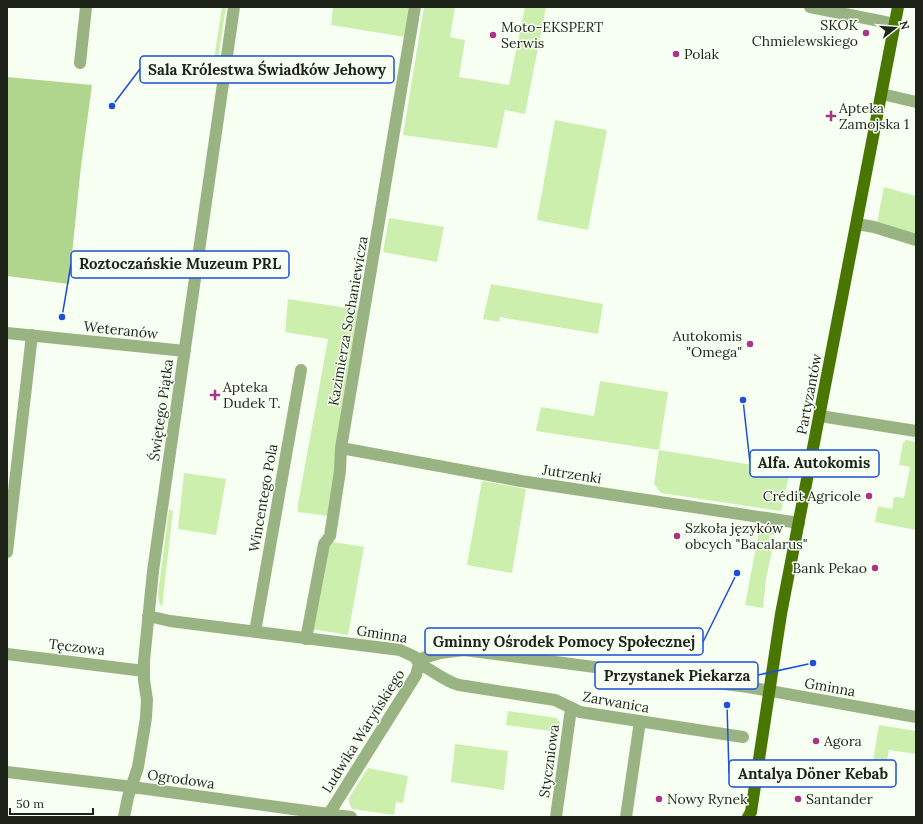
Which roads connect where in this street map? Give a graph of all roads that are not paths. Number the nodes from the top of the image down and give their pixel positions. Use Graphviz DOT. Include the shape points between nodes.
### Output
graph roads {
  1 [pos="86,7"];
  2 [pos="234,7"];
  3 [pos="415,7"];
  4 [pos="810,7"];
  5 [pos="898,7"];
  6 [pos="895,24"];
  7 [pos="80,63"];
  8 [pos="882,94"];
  9 [pos="916,102"];
  10 [pos="857,224"];
  11 [pos="916,240"];
  12 [pos="7,332"];
  13 [pos="32,336"];
  14 [pos="185,352"];
  15 [pos="301,370"];
  16 [pos="820,416"];
  17 [pos="916,431"];
  18 [pos="342,448"];
  19 [pos="799,523"];
  20 [pos="7,552"];
  21 [pos="148,616"];
  22 [pos="256,632"];
  23 [pos="306,639"];
  24 [pos="7,654"];
  25 [pos="418,662"];
  26 [pos="144,671"];
  27 [pos="769,691"];
  28 [pos="571,709"];
  29 [pos="916,717"];
  30 [pos="640,721"];
  31 [pos="743,737"];
  32 [pos="7,772"];
  33 [pos="132,787"];
  34 [pos="328,815"];
  35 [pos="751,815"];
  36 [pos="124,817"];
  37 [pos="351,817"];
  38 [pos="556,817"];
  39 [pos="626,817"];
  1 -- 7 [label="street"];
  2 -- 14 [label="street, Świętego Piątka"];
  3 -- 18 [label="street, Kazimierza Sochaniewicza"];
  4 -- 6 [label="street"];
  5 -- 6 [label="main road, Partyzantów"];
  6 -- 8 [label="main road, Partyzantów"];
  8 -- 9 [label="street"];
  8 -- 10 [label="main road, Partyzantów"];
  10 -- 11 [label="street"];
  10 -- 16 [label="main road, Partyzantów"];
  12 -- 13 [label="street, Weteranów"];
  13 -- 14 [label="street, Weteranów"];
  13 -- 20 [label="street"];
  14 -- 21 [label="street, Świętego Piątka"];
  15 -- 22 [label="street, Wincentego Pola"];
  16 -- 17 [label="street"];
  16 -- 19 [label="main road, Partyzantów"];
  18 -- 19 [label="street, Jutrzenki" via="521,481"];
  18 -- 23 [label="street, Kazimierza Sochaniewicza" via="330,536 324,544"];
  19 -- 27 [label="main road, Partyzantów"];
  21 -- 22 [label="street, Gminna"];
  21 -- 26 [label="street, Świętego Piątka"];
  22 -- 23 [label="street, Gminna"];
  23 -- 25 [label="street, Gminna" via="400,650 412,655"];
  24 -- 26 [label="street, Tęczowa"];
  25 -- 27 [label="street, Gminna" via="433,654 464,650"];
  25 -- 28 [label="street, Zarwanica" via="449,682 555,700"];
  25 -- 34 [label="street, Ludwika Waryńskiego" via="418,671 411,684"];
  26 -- 33 [label="street, Świętego Piątka" via="147,705 138,767"];
  27 -- 29 [label="street, Gminna"];
  27 -- 35 [label="main road, Partyzantów"];
  28 -- 30 [label="street, Zarwanica"];
  28 -- 38 [label="street, Styczniowa"];
  30 -- 31 [label="street, Zarwanica"];
  30 -- 39 [label="street"];
  32 -- 33 [label="street, Ogrodowa"];
  33 -- 34 [label="street, Ogrodowa"];
  33 -- 36 [label="street, Świętego Piątka"];
  34 -- 37 [label="street, Ogrodowa"];
}
